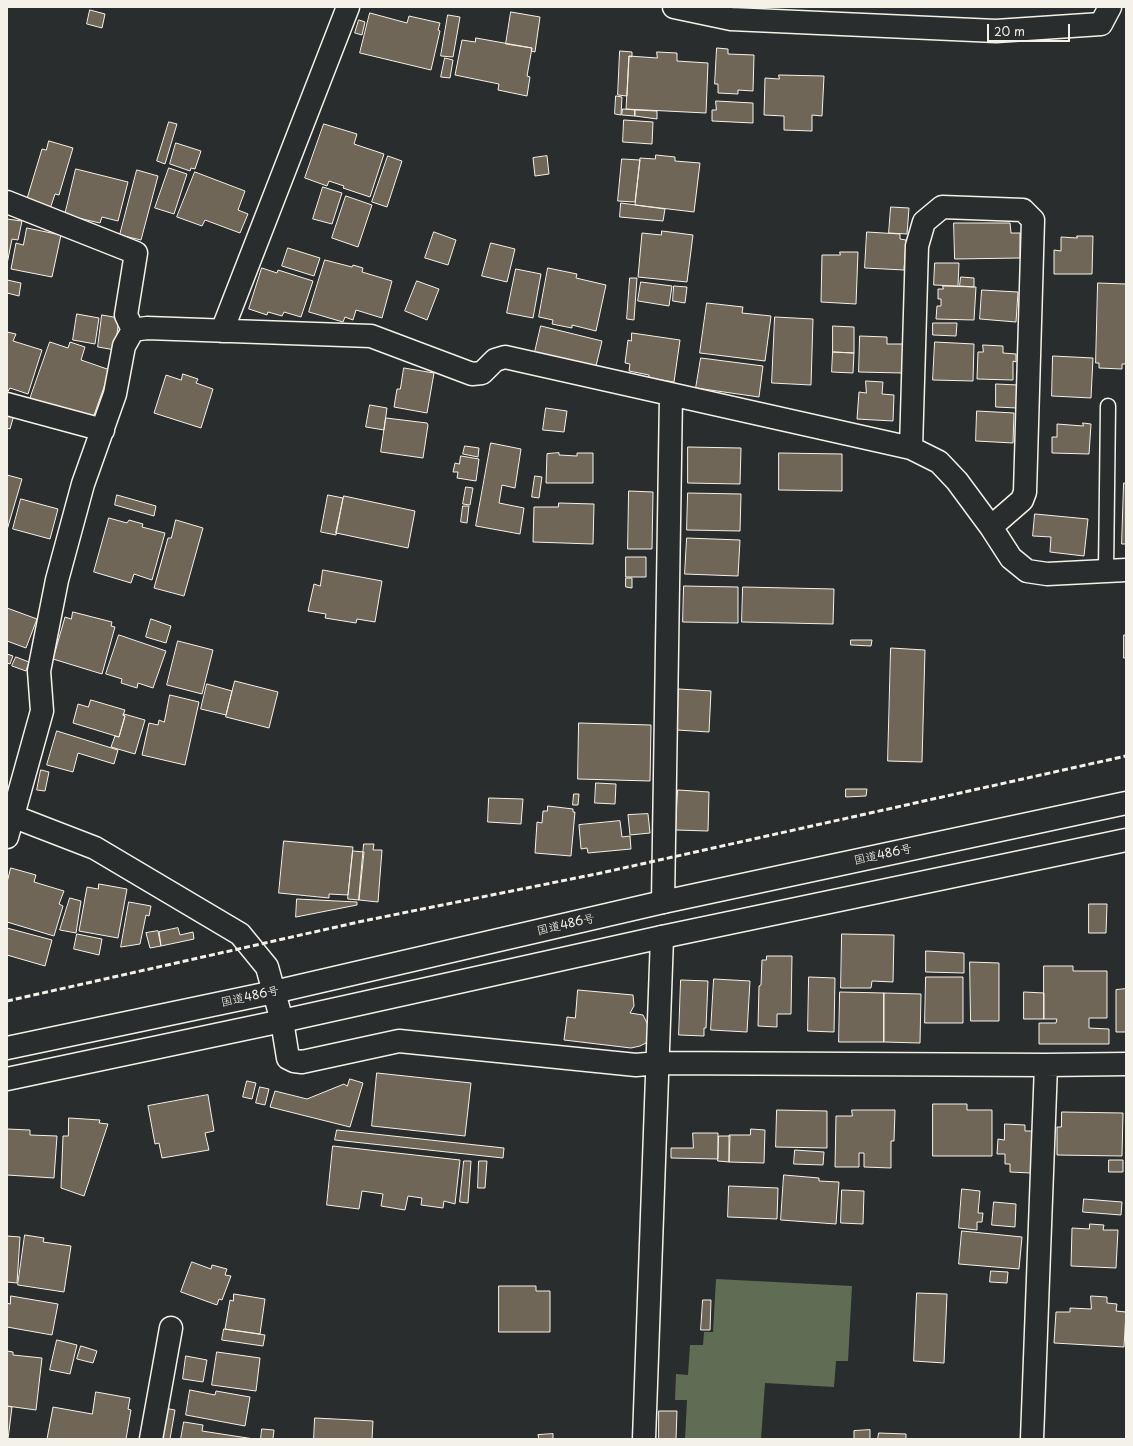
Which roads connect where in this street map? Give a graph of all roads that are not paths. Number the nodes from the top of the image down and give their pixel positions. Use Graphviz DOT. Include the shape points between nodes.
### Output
graph roads {
  1 [pos="348,7"];
  2 [pos="674,7"];
  3 [pos="1110,7"];
  4 [pos="7,202"];
  5 [pos="133,330"];
  6 [pos="222,331"];
  7 [pos="671,395"];
  8 [pos="7,404"];
  9 [pos="1108,406"];
  10 [pos="103,430"];
  11 [pos="911,448"];
  12 [pos="991,527"];
  13 [pos="1116,571"];
  14 [pos="1126,803"];
  15 [pos="9,823"];
  16 [pos="1126,840"];
  17 [pos="663,902"];
  18 [pos="662,937"];
  19 [pos="274,992"];
  20 [pos="282,1020"];
  21 [pos="7,1048"];
  22 [pos="658,1062"];
  23 [pos="1126,1064"];
  24 [pos="1046,1065"];
  25 [pos="7,1079"];
  26 [pos="171,1328"];
  27 [pos="151,1439"];
  28 [pos="644,1439"];
  29 [pos="1032,1439"];
  1 -- 6 [label="main road"];
  2 -- 3 [label="main road" via="731,19 996,31 1101,24"];
  4 -- 5 [label="main road" via="136,253 126,315"];
  5 -- 6 [label="main road" via="148,328"];
  5 -- 10 [label="main road" via="124,346 116,394"];
  6 -- 7 [label="main road" via="372,336 472,374 482,373 495,360 505,357"];
  7 -- 11 [label="main road"];
  7 -- 17 [label="main road"];
  8 -- 10 [label="main road"];
  9 -- 13 [label="lane"];
  10 -- 15 [label="main road" via="83,484 57,580 39,671 42,712"];
  11 -- 12 [label="main road" via="939,462"];
  11 -- 12 [label="main road" via="917,246 924,222 942,207 1023,210 1033,220 1025,492 1022,500"];
  12 -- 13 [label="main road" via="1012,558 1027,571 1047,574"];
  14 -- 17 [label="main road, 国道486号"];
  15 -- 19 [label="main road" via="94,848 240,934 267,967"];
  16 -- 18 [label="main road"];
  17 -- 19 [label="main road, 国道486号"];
  18 -- 20 [label="main road"];
  18 -- 22 [label="main road"];
  19 -- 20 [label="main road"];
  19 -- 21 [label="main road, 国道486号"];
  20 -- 22 [label="main road" via="288,1058 294,1062 399,1041 636,1065"];
  20 -- 25 [label="main road"];
  22 -- 24 [label="main road"];
  22 -- 28 [label="main road"];
  23 -- 24 [label="main road"];
  24 -- 29 [label="main road"];
  26 -- 27 [label="main road"];
}
